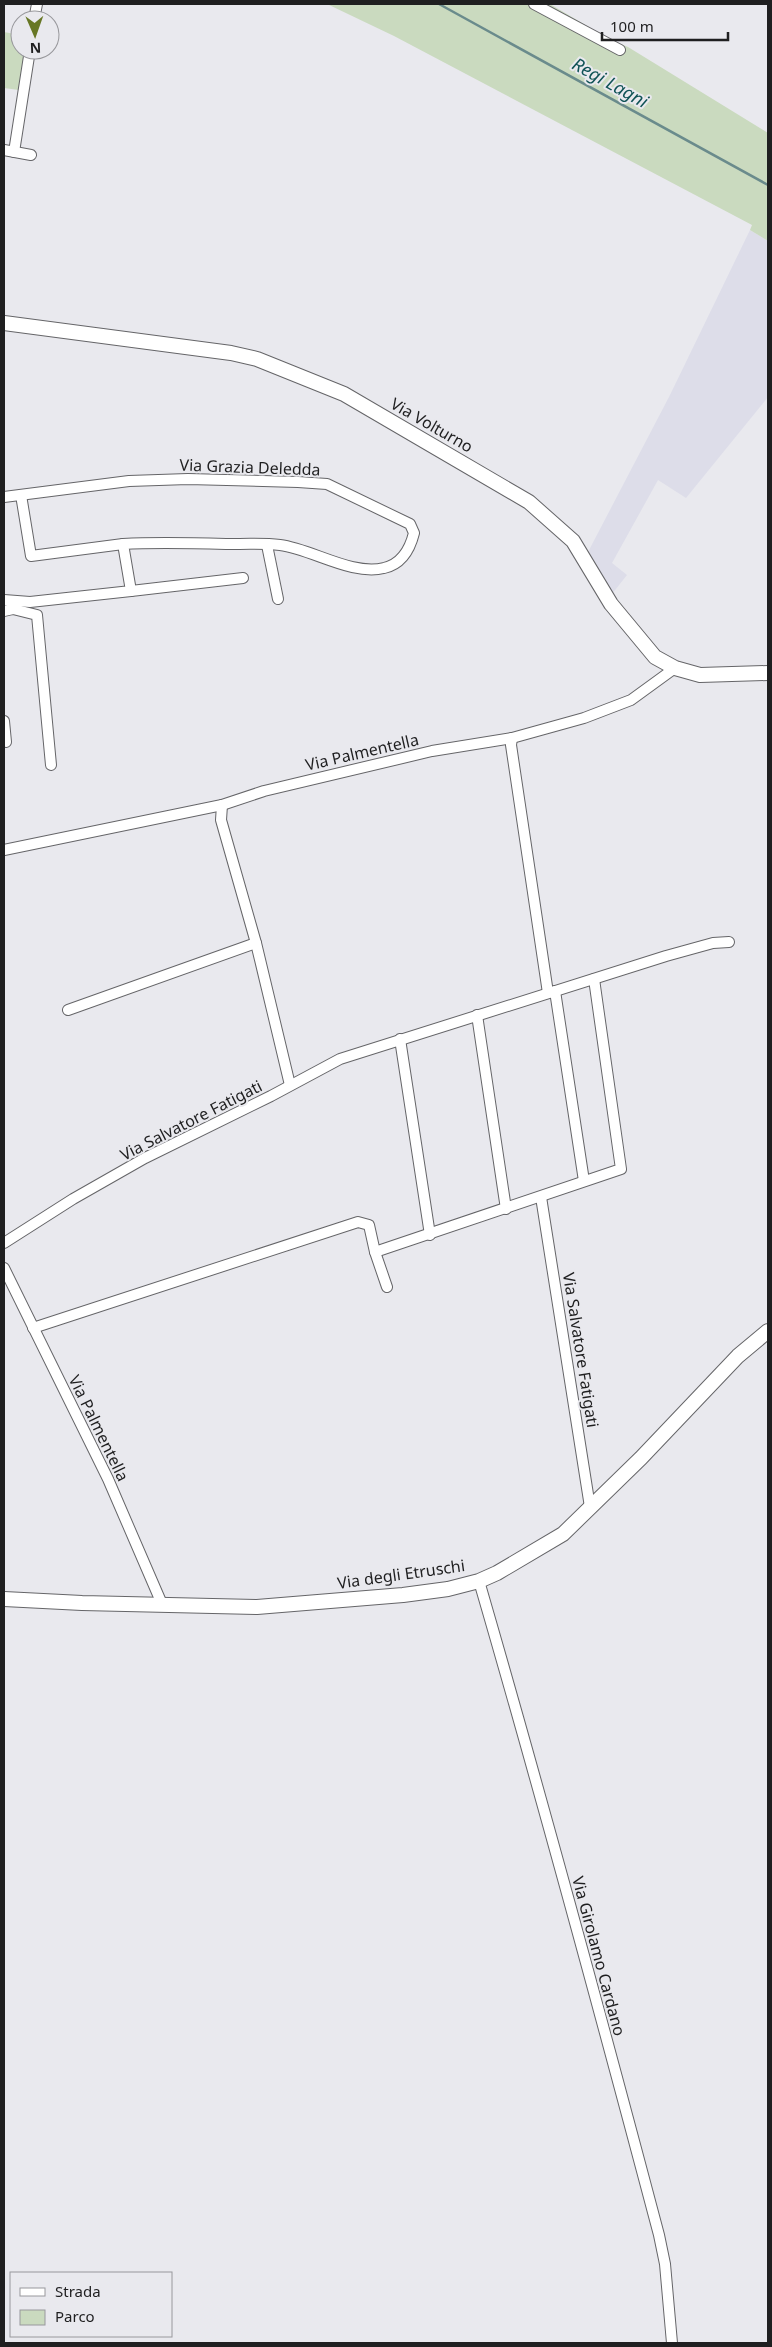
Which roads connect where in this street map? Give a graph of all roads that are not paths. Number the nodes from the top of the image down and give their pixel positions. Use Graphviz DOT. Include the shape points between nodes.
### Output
graph roads {
  1 [pos="534,4"];
  2 [pos="620,50"];
  3 [pos="28,60"];
  4 [pos="9,151"];
  5 [pos="31,155"];
  6 [pos="4,323"];
  7 [pos="21,495"];
  8 [pos="4,497"];
  9 [pos="123,544"];
  10 [pos="267,545"];
  11 [pos="243,578"];
  12 [pos="131,590"];
  13 [pos="278,599"];
  14 [pos="4,600"];
  15 [pos="4,611"];
  16 [pos="675,668"];
  17 [pos="768,673"];
  18 [pos="4,721"];
  19 [pos="512,738"];
  20 [pos="6,742"];
  21 [pos="51,765"];
  22 [pos="222,805"];
  23 [pos="4,850"];
  24 [pos="256,942"];
  25 [pos="729,942"];
  26 [pos="594,979"];
  27 [pos="551,992"];
  28 [pos="68,1010"];
  29 [pos="477,1016"];
  30 [pos="400,1040"];
  31 [pos="290,1085"];
  32 [pos="584,1181"];
  33 [pos="541,1197"];
  34 [pos="506,1209"];
  35 [pos="430,1234"];
  36 [pos="4,1243"];
  37 [pos="375,1252"];
  38 [pos="4,1268"];
  39 [pos="387,1287"];
  40 [pos="33,1328"];
  41 [pos="768,1331"];
  42 [pos="590,1507"];
  43 [pos="479,1581"];
  44 [pos="4,1598"];
  45 [pos="162,1604"];
  46 [pos="672,2343"];
  1 -- 2 [label="street"];
  3 -- 4 [label="street"];
  4 -- 5 [label="street"];
  6 -- 16 [label="street, Via Volturno" via="231,353 257,359 344,394 529,502 573,541 611,604 655,657"];
  7 -- 8 [label="street, Via Grazia Deledda"];
  7 -- 9 [label="street, Via Grazia Deledda" via="31,556"];
  7 -- 10 [label="street, Via Grazia Deledda" via="105,484 188,479 327,484 410,524 414,533 410,549 402,558 378,570 360,568 281,545"];
  9 -- 10 [label="street, Via Grazia Deledda"];
  9 -- 12 [label="street"];
  10 -- 13 [label="street"];
  11 -- 12 [label="street"];
  12 -- 14 [label="street" via="30,602"];
  15 -- 21 [label="street" via="13,609 37,615"];
  16 -- 17 [label="street, Via Volturno" via="700,675"];
  16 -- 19 [label="street, Via Palmentella" via="631,700 584,718"];
  18 -- 20 [label="street"];
  19 -- 22 [label="street, Via Palmentella" via="432,751 264,791"];
  19 -- 27 [label="street"];
  22 -- 23 [label="street, Via Palmentella"];
  22 -- 24 [label="street" via="221,820"];
  24 -- 28 [label="street"];
  24 -- 31 [label="street"];
  25 -- 26 [label="street, Via Salvatore Fatigati" via="705,945"];
  26 -- 27 [label="street, Via Salvatore Fatigati"];
  26 -- 32 [label="street" via="622,1166"];
  27 -- 29 [label="street, Via Salvatore Fatigati"];
  27 -- 32 [label="street"];
  29 -- 30 [label="street, Via Salvatore Fatigati"];
  29 -- 34 [label="street"];
  30 -- 31 [label="street, Via Salvatore Fatigati" via="340,1060"];
  30 -- 35 [label="street"];
  31 -- 36 [label="street, Via Salvatore Fatigati" via="145,1158"];
  32 -- 33 [label="street"];
  33 -- 34 [label="street"];
  33 -- 42 [label="street, Via Salvatore Fatigati"];
  34 -- 35 [label="street"];
  35 -- 37 [label="street"];
  37 -- 39 [label="street"];
  37 -- 40 [label="street" via="368,1225 358,1222"];
  38 -- 40 [label="street, Via Palmentella"];
  40 -- 45 [label="street, Via Palmentella" via="108,1479"];
  41 -- 42 [label="street, Via degli Etruschi" via="738,1356"];
  42 -- 43 [label="street, Via degli Etruschi" via="563,1534"];
  43 -- 45 [label="street, Via degli Etruschi" via="448,1589 302,1604 257,1607"];
  43 -- 46 [label="street, Via Girolamo Cardano" via="548,1821 661,2242"];
  44 -- 45 [label="street, Via degli Etruschi" via="82,1604"];
}
